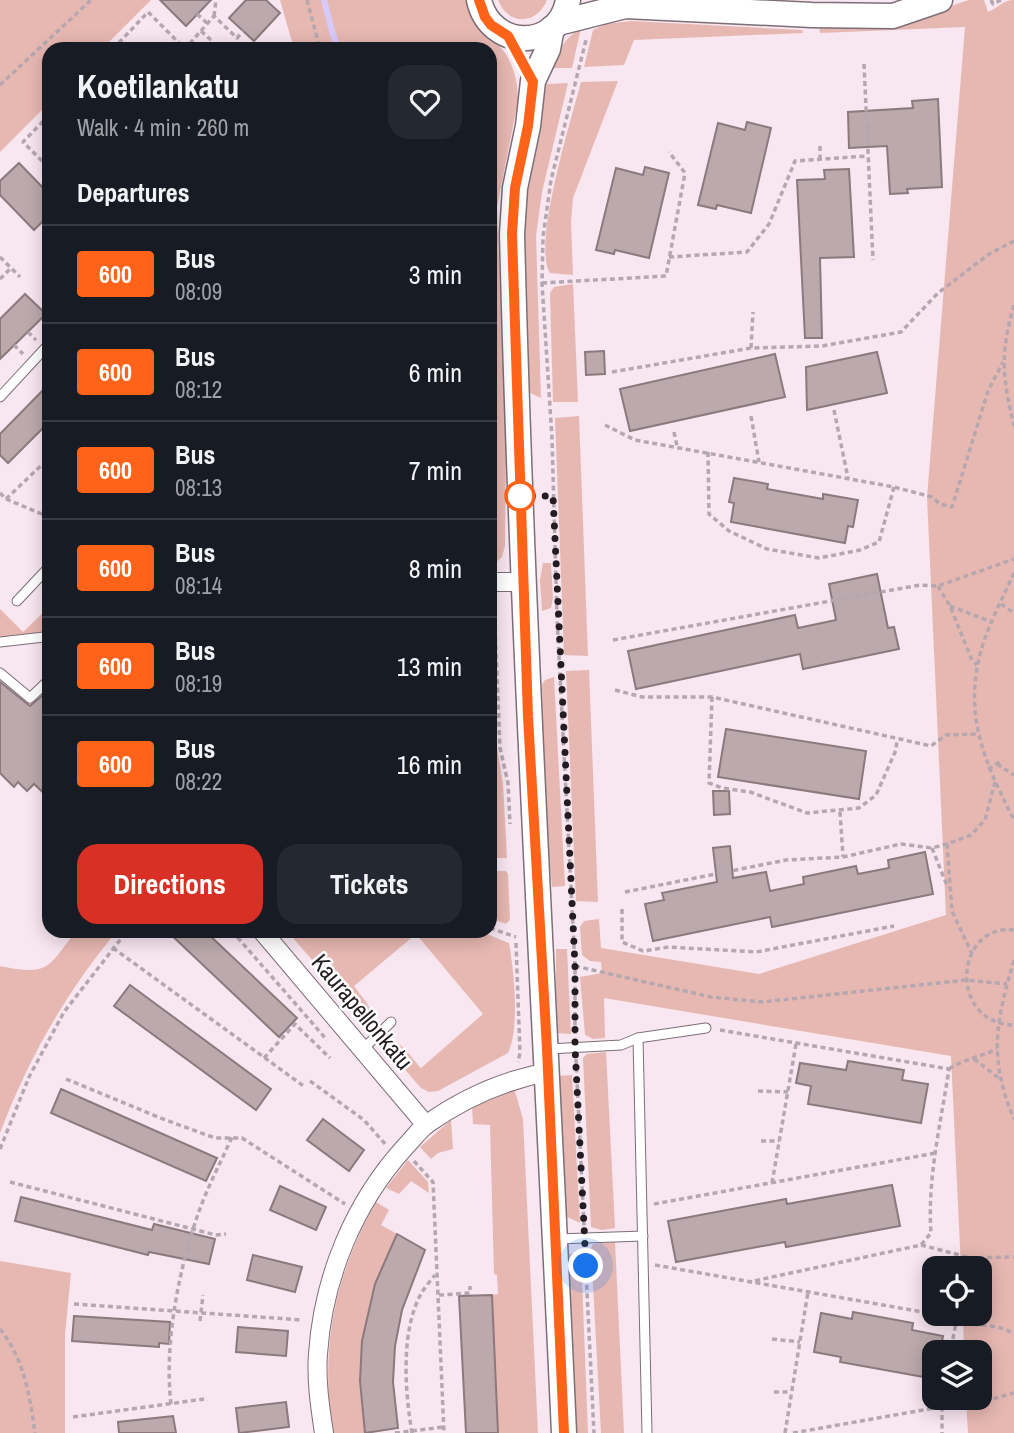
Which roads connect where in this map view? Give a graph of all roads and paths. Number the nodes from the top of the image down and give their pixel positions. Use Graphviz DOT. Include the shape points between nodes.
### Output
graph roads {
  1 [pos="91,0"];
  2 [pos="216,0"];
  3 [pos="307,0"];
  4 [pos="479,0"];
  5 [pos="568,0"];
  6 [pos="940,0"];
  7 [pos="991,0"];
  8 [pos="1001,0"];
  9 [pos="620,3"];
  10 [pos="197,14"];
  11 [pos="592,14"];
  12 [pos="214,16"];
  13 [pos="207,23"];
  14 [pos="555,26"];
  15 [pos="201,31"];
  16 [pos="243,31"];
  17 [pos="508,36"];
  18 [pos="211,40"];
  19 [pos="46,42"];
  20 [pos="120,42"];
  21 [pos="179,42"];
  22 [pos="192,42"];
  23 [pos="318,42"];
  24 [pos="42,46"];
  25 [pos="864,64"];
  26 [pos="533,82"];
  27 [pos="0,85"];
  28 [pos="42,122"];
  29 [pos="820,146"];
  30 [pos="669,152"];
  31 [pos="867,156"];
  32 [pos="820,159"];
  33 [pos="42,161"];
  34 [pos="1014,241"];
  35 [pos="0,257"];
  36 [pos="669,257"];
  37 [pos="873,260"];
  38 [pos="11,268"];
  39 [pos="20,276"];
  40 [pos="0,279"];
  41 [pos="542,283"];
  42 [pos="1014,305"];
  43 [pos="753,312"];
  44 [pos="751,348"];
  45 [pos="42,352"];
  46 [pos="1003,362"];
  47 [pos="612,372"];
  48 [pos="0,397"];
  49 [pos="834,410"];
  50 [pos="751,416"];
  51 [pos="605,425"];
  52 [pos="1014,426"];
  53 [pos="674,432"];
  54 [pos="677,446"];
  55 [pos="708,452"];
  56 [pos="759,462"];
  57 [pos="42,465"];
  58 [pos="848,478"];
  59 [pos="894,486"];
  60 [pos="0,493"];
  61 [pos="6,499"];
  62 [pos="42,514"];
  63 [pos="1014,559"];
  64 [pos="1014,573"];
  65 [pos="42,574"];
  66 [pos="497,582"];
  67 [pos="523,582"];
  68 [pos="938,586"];
  69 [pos="1014,591"];
  70 [pos="1004,595"];
  71 [pos="17,601"];
  72 [pos="1001,604"];
  73 [pos="950,606"];
  74 [pos="1014,613"];
  75 [pos="992,622"];
  76 [pos="42,639"];
  77 [pos="612,640"];
  78 [pos="0,642"];
  79 [pos="977,665"];
  80 [pos="0,673"];
  81 [pos="42,687"];
  82 [pos="615,690"];
  83 [pos="712,697"];
  84 [pos="978,734"];
  85 [pos="897,739"];
  86 [pos="1003,760"];
  87 [pos="997,764"];
  88 [pos="988,769"];
  89 [pos="1014,775"];
  90 [pos="995,782"];
  91 [pos="840,811"];
  92 [pos="1014,820"];
  93 [pos="947,844"];
  94 [pos="932,848"];
  95 [pos="843,857"];
  96 [pos="950,890"];
  97 [pos="625,892"];
  98 [pos="622,909"];
  99 [pos="894,926"];
  100 [pos="497,930"];
  101 [pos="1014,930"];
  102 [pos="516,937"];
  103 [pos="121,938"];
  104 [pos="238,938"];
  105 [pos="268,938"];
  106 [pos="113,948"];
  107 [pos="972,954"];
  108 [pos="1014,960"];
  109 [pos="575,966"];
  110 [pos="966,980"];
  111 [pos="1007,984"];
  112 [pos="391,1022"];
  113 [pos="998,1022"];
  114 [pos="1014,1025"];
  115 [pos="706,1027"];
  116 [pos="638,1038"];
  117 [pos="328,1041"];
  118 [pos="796,1043"];
  119 [pos="575,1047"];
  120 [pos="997,1049"];
  121 [pos="362,1050"];
  122 [pos="264,1058"];
  123 [pos="330,1058"];
  124 [pos="974,1059"];
  125 [pos="548,1061"];
  126 [pos="950,1069"];
  127 [pos="66,1079"];
  128 [pos="1001,1080"];
  129 [pos="310,1081"];
  130 [pos="304,1087"];
  131 [pos="758,1091"];
  132 [pos="788,1092"];
  133 [pos="1014,1119"];
  134 [pos="426,1125"];
  135 [pos="232,1137"];
  136 [pos="761,1140"];
  137 [pos="779,1141"];
  138 [pos="0,1149"];
  139 [pos="401,1152"];
  140 [pos="936,1153"];
  141 [pos="10,1182"];
  142 [pos="772,1183"];
  143 [pos="347,1205"];
  144 [pos="642,1207"];
  145 [pos="193,1229"];
  146 [pos="226,1234"];
  147 [pos="643,1236"];
  148 [pos="584,1238"];
  149 [pos="555,1239"];
  150 [pos="921,1245"];
  151 [pos="1014,1257"];
  152 [pos="644,1263"];
  153 [pos="435,1275"];
  154 [pos="749,1282"];
  155 [pos="470,1286"];
  156 [pos="808,1292"];
  157 [pos="203,1295"];
  158 [pos="439,1296"];
  159 [pos="74,1304"];
  160 [pos="174,1311"];
  161 [pos="922,1312"];
  162 [pos="200,1313"];
  163 [pos="200,1321"];
  164 [pos="307,1321"];
  165 [pos="980,1326"];
  166 [pos="1014,1326"];
  167 [pos="1004,1328"];
  168 [pos="0,1329"];
  169 [pos="1014,1334"];
  170 [pos="772,1339"];
  171 [pos="800,1342"];
  172 [pos="774,1392"];
  173 [pos="792,1392"];
  174 [pos="1014,1392"];
  175 [pos="992,1398"];
  176 [pos="204,1399"];
  177 [pos="170,1404"];
  178 [pos="923,1410"];
  179 [pos="940,1410"];
  180 [pos="73,1417"];
  181 [pos="444,1427"];
  182 [pos="411,1431"];
  183 [pos="35,1433"];
  184 [pos="324,1433"];
  185 [pos="395,1433"];
  186 [pos="444,1433"];
  187 [pos="564,1433"];
  188 [pos="594,1433"];
  189 [pos="647,1433"];
  190 [pos="785,1433"];
  191 [pos="793,1433"];
  192 [pos="942,1433"];
  1 -- 19 [label="path"];
  2 -- 12 [label="path"];
  3 -- 23 [label="path"];
  4 -- 17 [label="street" via="491,25"];
  5 -- 14 [label="street"];
  6 -- 9 [label="street" via="906,13 876,17"];
  7 -- 8 [label="path" via="993,4"];
  9 -- 11 [label="street"];
  10 -- 13 [label="path"];
  11 -- 14 [label="street"];
  11 -- 41 [label="path" via="551,180"];
  12 -- 13 [label="path"];
  12 -- 16 [label="path" via="237,38"];
  13 -- 15 [label="path"];
  14 -- 17 [label="street" via="536,37"];
  14 -- 26 [label="street"];
  15 -- 18 [label="path"];
  15 -- 22 [label="path"];
  17 -- 26 [label="street"];
  20 -- 21 [label="path" via="148,12"];
  24 -- 27 [label="path"];
  25 -- 31 [label="path"];
  26 -- 67 [label="street" via="512,234"];
  28 -- 33 [label="path" via="23,142"];
  29 -- 32 [label="path"];
  30 -- 36 [label="path" via="685,173"];
  31 -- 32 [label="path"];
  31 -- 37 [label="path"];
  32 -- 36 [label="path" via="796,161 769,224 747,252"];
  34 -- 44 [label="path" via="989,254 939,293 901,332 822,346"];
  35 -- 38 [label="path"];
  36 -- 41 [label="path" via="666,276"];
  38 -- 39 [label="path"];
  38 -- 40 [label="path"];
  41 -- 109 [label="path"];
  42 -- 46 [label="path"];
  43 -- 44 [label="path"];
  44 -- 47 [label="path"];
  45 -- 48 [label="lane"];
  46 -- 52 [label="path"];
  46 -- 59 [label="path" via="988,391 953,507"];
  49 -- 58 [label="path"];
  50 -- 56 [label="path"];
  51 -- 54 [label="path" via="635,440"];
  53 -- 54 [label="path"];
  54 -- 55 [label="path"];
  55 -- 56 [label="path"];
  55 -- 59 [label="path" via="709,514 729,531 767,549 819,558 879,542"];
  56 -- 58 [label="path"];
  57 -- 61 [label="path"];
  58 -- 59 [label="path"];
  60 -- 61 [label="path"];
  61 -- 62 [label="path"];
  63 -- 68 [label="path"];
  64 -- 70 [label="path"];
  65 -- 71 [label="lane"];
  66 -- 67 [label="street"];
  67 -- 125 [label="street"];
  68 -- 73 [label="path"];
  68 -- 77 [label="path" via="920,585"];
  69 -- 70 [label="path"];
  70 -- 72 [label="path"];
  72 -- 74 [label="path"];
  72 -- 75 [label="path"];
  73 -- 75 [label="path"];
  73 -- 79 [label="path"];
  75 -- 79 [label="path"];
  76 -- 78 [label="lane"];
  79 -- 84 [label="path"];
  80 -- 81 [label="lane" via="30,698"];
  82 -- 83 [label="path" via="642,696"];
  83 -- 85 [label="path"];
  83 -- 91 [label="path" via="709,783 807,813"];
  84 -- 85 [label="path" via="946,735 931,746"];
  84 -- 88 [label="path"];
  85 -- 91 [label="path" via="876,795 859,808"];
  86 -- 87 [label="path"];
  87 -- 88 [label="path"];
  87 -- 89 [label="path"];
  88 -- 90 [label="path"];
  90 -- 92 [label="path"];
  90 -- 93 [label="path" via="985,820 971,835"];
  91 -- 95 [label="path"];
  93 -- 94 [label="path"];
  93 -- 96 [label="path"];
  94 -- 95 [label="path" via="901,844"];
  94 -- 96 [label="path"];
  95 -- 97 [label="path" via="786,860"];
  96 -- 107 [label="path" via="952,911"];
  98 -- 99 [label="path" via="622,942 642,951 669,947 756,952"];
  100 -- 102 [label="path"];
  101 -- 107 [label="path" via="993,934"];
  103 -- 106 [label="path"];
  104 -- 117 [label="path"];
  105 -- 121 [label="street, Kaurapellonkatu"];
  106 -- 122 [label="path"];
  106 -- 138 [label="path" via="64,1012 29,1077"];
  107 -- 110 [label="path"];
  108 -- 111 [label="path"];
  109 -- 110 [label="path" via="711,998 762,1002"];
  109 -- 119 [label="path"];
  110 -- 111 [label="path"];
  110 -- 113 [label="path" via="974,1004"];
  111 -- 113 [label="path"];
  112 -- 121 [label="lane"];
  113 -- 114 [label="path"];
  113 -- 120 [label="path"];
  115 -- 116 [label="lane"];
  115 -- 118 [label="path"];
  116 -- 119 [label="lane" via="621,1045"];
  116 -- 144 [label="lane"];
  118 -- 126 [label="path"];
  118 -- 132 [label="path"];
  119 -- 125 [label="lane"];
  119 -- 148 [label="path"];
  120 -- 124 [label="path"];
  120 -- 128 [label="path"];
  121 -- 134 [label="street, Kaurapellonkatu"];
  122 -- 123 [label="path" via="295,1024"];
  122 -- 130 [label="path"];
  124 -- 126 [label="path" via="964,1059"];
  124 -- 128 [label="path"];
  125 -- 134 [label="street" via="481,1092"];
  125 -- 149 [label="street"];
  126 -- 140 [label="path"];
  127 -- 135 [label="path" via="215,1138"];
  128 -- 133 [label="path"];
  129 -- 139 [label="path" via="364,1120 387,1147"];
  131 -- 132 [label="path"];
  132 -- 137 [label="path"];
  134 -- 139 [label="street"];
  135 -- 143 [label="path" via="242,1138"];
  135 -- 145 [label="path"];
  136 -- 137 [label="path"];
  137 -- 142 [label="path"];
  139 -- 153 [label="path" via="433,1182"];
  139 -- 184 [label="street" via="364,1204 336,1262 318,1356"];
  140 -- 142 [label="path"];
  140 -- 150 [label="path" via="931,1233"];
  141 -- 145 [label="path"];
  142 -- 144 [label="path"];
  144 -- 147 [label="lane"];
  145 -- 146 [label="path"];
  145 -- 160 [label="path"];
  147 -- 148 [label="lane"];
  147 -- 152 [label="lane"];
  148 -- 149 [label="lane"];
  148 -- 188 [label="path"];
  149 -- 187 [label="street"];
  150 -- 151 [label="path" via="971,1258"];
  150 -- 154 [label="path"];
  152 -- 154 [label="path"];
  152 -- 189 [label="lane"];
  153 -- 158 [label="path"];
  153 -- 182 [label="path" via="414,1311 407,1347"];
  154 -- 156 [label="path"];
  155 -- 158 [label="path" via="470,1293"];
  156 -- 161 [label="path"];
  156 -- 171 [label="path"];
  157 -- 162 [label="path"];
  158 -- 181 [label="path"];
  159 -- 160 [label="path"];
  160 -- 162 [label="path"];
  160 -- 177 [label="path"];
  162 -- 163 [label="path"];
  162 -- 164 [label="path"];
  165 -- 167 [label="path"];
  166 -- 167 [label="path"];
  167 -- 169 [label="path"];
  168 -- 183 [label="path" via="20,1365"];
  170 -- 171 [label="path"];
  171 -- 173 [label="path"];
  172 -- 173 [label="path"];
  173 -- 190 [label="path"];
  174 -- 175 [label="path"];
  176 -- 177 [label="path"];
  177 -- 180 [label="path"];
  178 -- 191 [label="path"];
  179 -- 192 [label="path"];
  181 -- 182 [label="path"];
  181 -- 186 [label="path"];
  182 -- 185 [label="path"];
}
